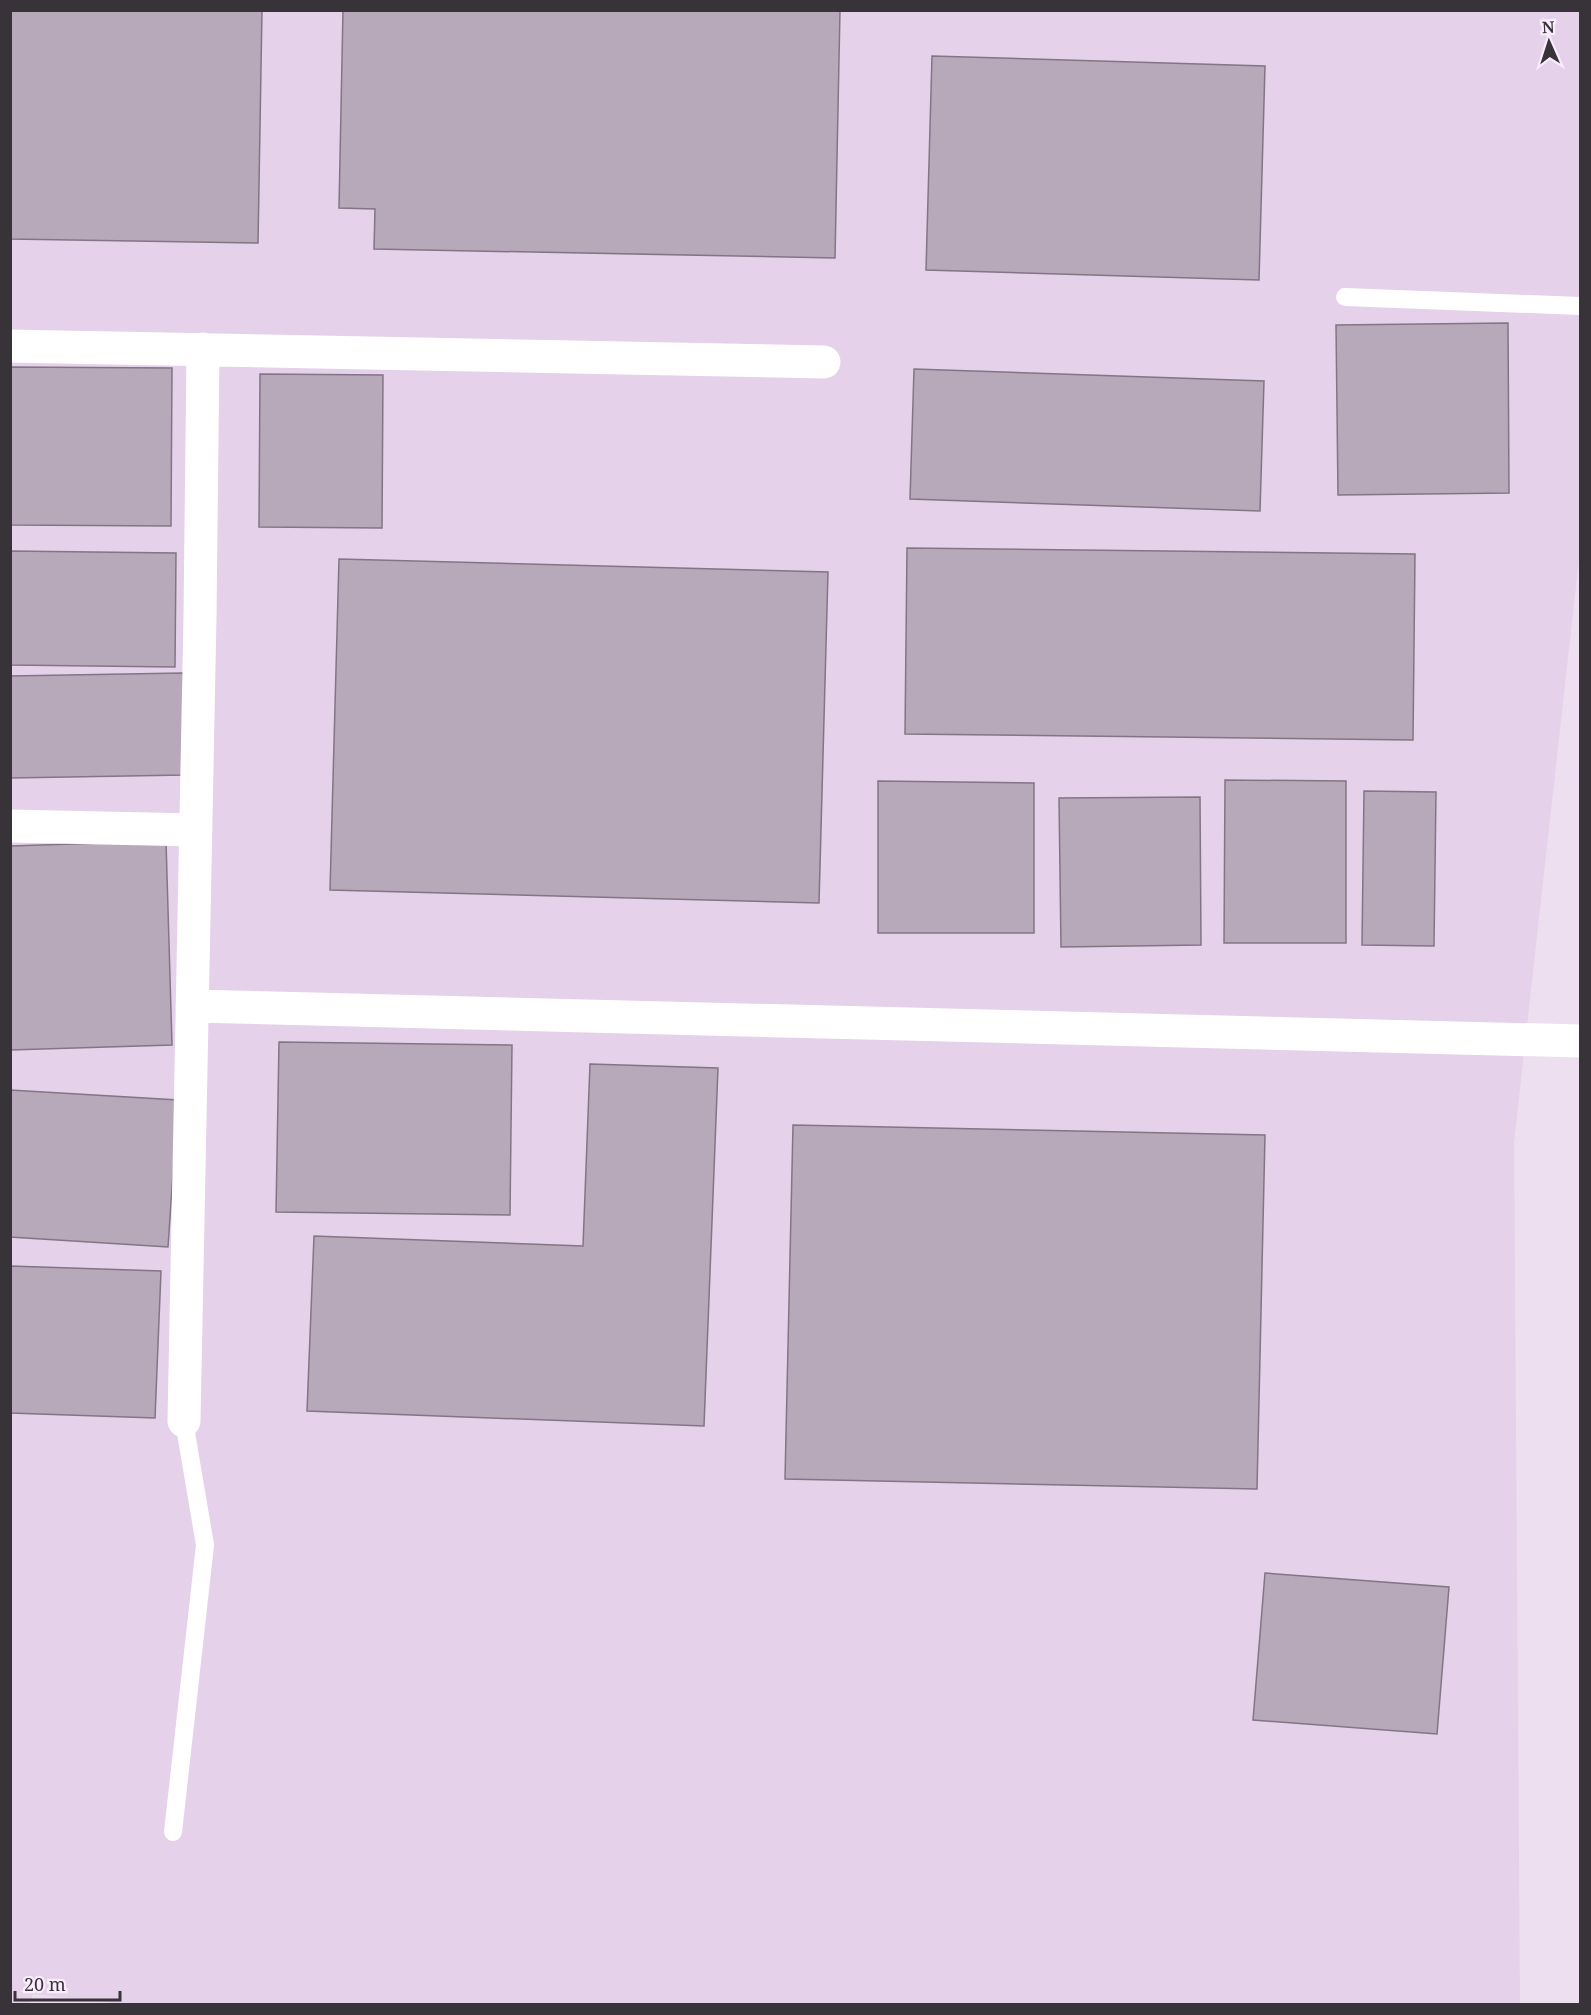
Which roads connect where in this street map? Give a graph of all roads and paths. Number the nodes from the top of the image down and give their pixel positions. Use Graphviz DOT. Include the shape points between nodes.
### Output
graph roads {
  1 [pos="1345,297"];
  2 [pos="1581,306"];
  3 [pos="10,346"];
  4 [pos="202,349"];
  5 [pos="824,362"];
  6 [pos="10,826"];
  7 [pos="196,830"];
  8 [pos="192,1006"];
  9 [pos="1581,1041"];
  10 [pos="184,1421"];
  11 [pos="173,1833"];
  1 -- 2 [label="lane"];
  3 -- 4 [label="street"];
  4 -- 5 [label="street"];
  4 -- 7 [label="street"];
  6 -- 7 [label="street"];
  7 -- 8 [label="street"];
  8 -- 9 [label="street"];
  8 -- 10 [label="street"];
  10 -- 11 [label="lane" via="206,1545"];
}
